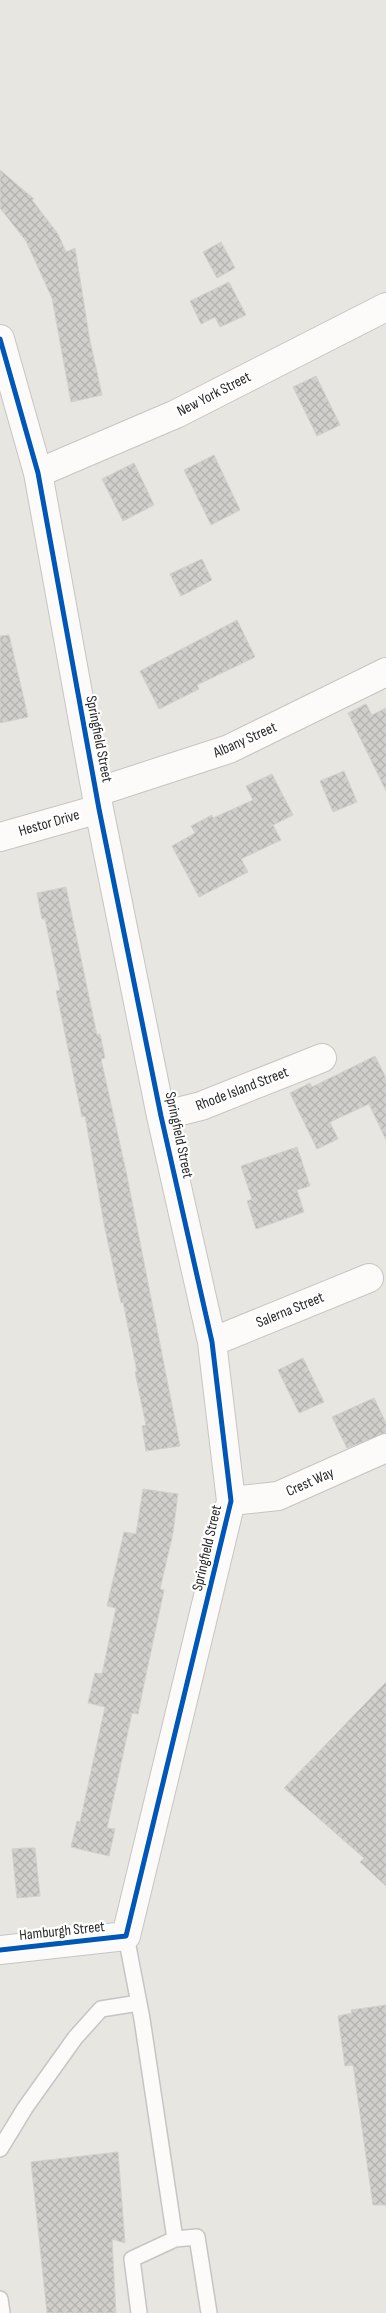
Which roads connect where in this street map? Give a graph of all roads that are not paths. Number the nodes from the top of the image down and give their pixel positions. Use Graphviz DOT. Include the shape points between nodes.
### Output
graph roads {
  1 [pos="386,307"];
  2 [pos="0,339"];
  3 [pos="38,473"];
  4 [pos="386,672"];
  5 [pos="98,801"];
  6 [pos="0,837"];
  7 [pos="322,1058"];
  8 [pos="161,1116"];
  9 [pos="369,1278"];
  10 [pos="212,1342"];
  11 [pos="386,1448"];
  12 [pos="231,1502"];
  13 [pos="126,1936"];
  14 [pos="0,1950"];
  15 [pos="139,2003"];
  16 [pos="5,2134"];
  17 [pos="0,2149"];
  18 [pos="175,2239"];
  19 [pos="0,2299"];
  20 [pos="2,2313"];
  21 [pos="139,2313"];
  22 [pos="209,2313"];
  1 -- 3 [label="street, New York Street" via="176,414"];
  2 -- 3 [label="street, Springfield Street"];
  3 -- 5 [label="street, Springfield Street"];
  4 -- 5 [label="street, Albany Street" via="229,749"];
  5 -- 6 [label="street, Hestor Drive"];
  5 -- 8 [label="street, Springfield Street"];
  7 -- 8 [label="street, Rhode Island Street" via="201,1106"];
  8 -- 10 [label="street, Springfield Street"];
  9 -- 10 [label="street, Salerna Street"];
  10 -- 12 [label="street, Springfield Street"];
  11 -- 12 [label="street, Crest Way" via="278,1496"];
  12 -- 13 [label="street, Springfield Street"];
  13 -- 14 [label="street, Hamburgh Street"];
  13 -- 15 [label="lane"];
  15 -- 16 [label="lane" via="101,2009 75,2038"];
  15 -- 18 [label="lane"];
  16 -- 17 [label="lane"];
  18 -- 21 [label="lane" via="132,2259"];
  18 -- 22 [label="lane" via="197,2237"];
  19 -- 20 [label="lane"];
}
